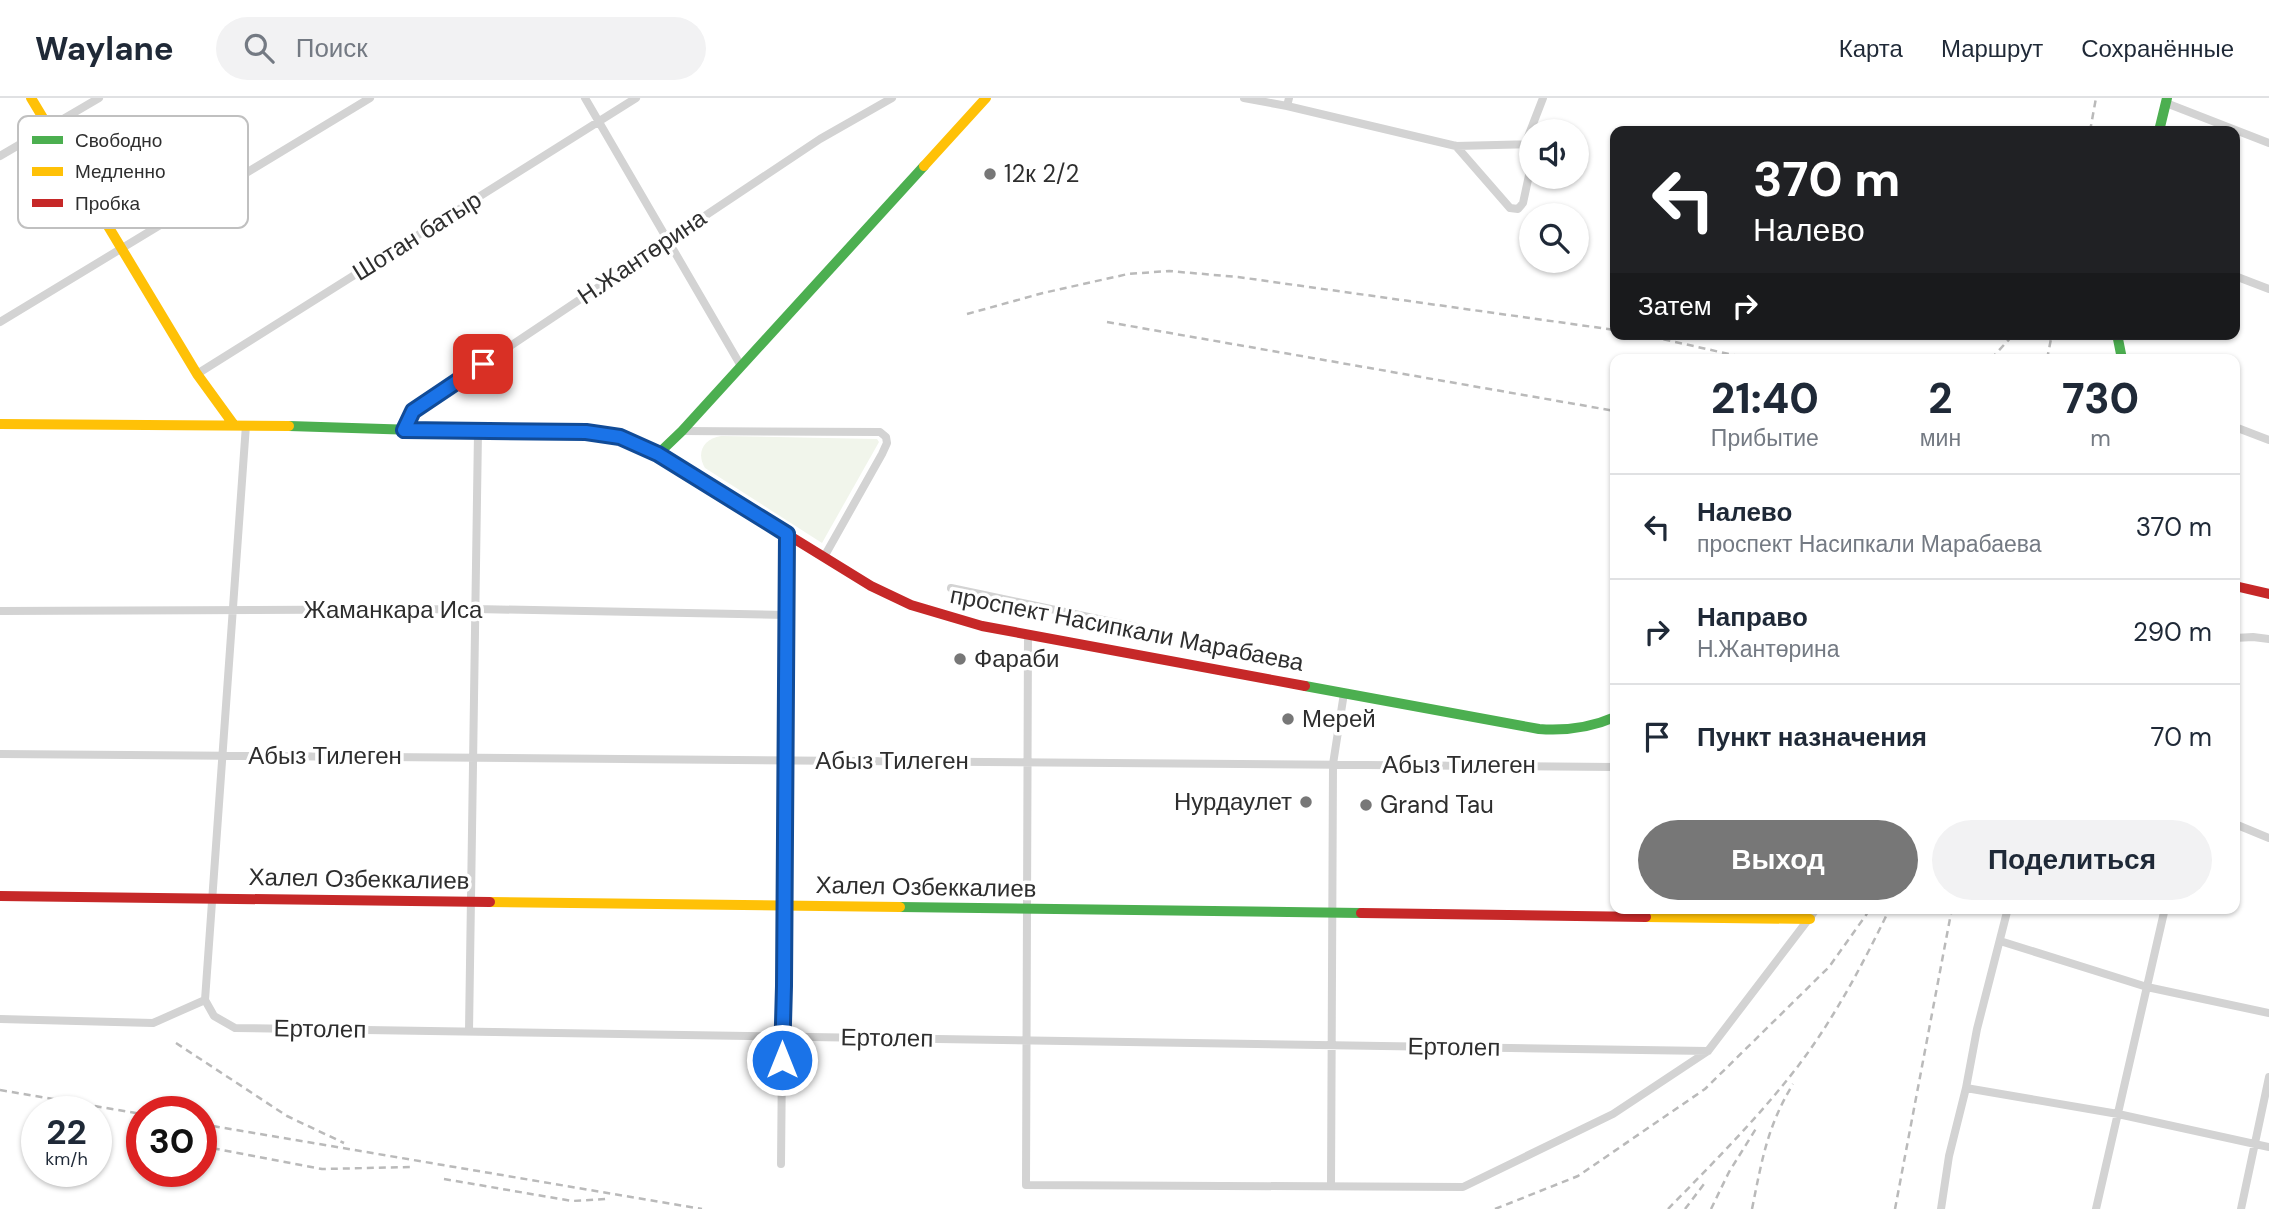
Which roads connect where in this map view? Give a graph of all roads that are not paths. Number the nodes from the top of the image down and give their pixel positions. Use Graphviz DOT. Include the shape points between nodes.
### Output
graph roads {
  1 [pos="31,98"];
  2 [pos="99,98"];
  3 [pos="370,98"];
  4 [pos="585,98"];
  5 [pos="636,98"];
  6 [pos="892,98"];
  7 [pos="986,98"];
  8 [pos="1244,98"];
  9 [pos="1543,98"];
  10 [pos="2166,101"];
  11 [pos="1288,102"];
  12 [pos="43,116"];
  13 [pos="69,116"];
  14 [pos="1536,119"];
  15 [pos="599,121"];
  16 [pos="2160,126"];
  17 [pos="2227,126"];
  18 [pos="2240,131"];
  19 [pos="1519,143"];
  20 [pos="2269,143"];
  21 [pos="18,146"];
  22 [pos="1456,146"];
  23 [pos="0,156"];
  24 [pos="248,172"];
  25 [pos="1526,189"];
  26 [pos="108,228"];
  27 [pos="157,228"];
  28 [pos="667,240"];
  29 [pos="121,250"];
  30 [pos="2240,277"];
  31 [pos="2269,289"];
  32 [pos="0,323"];
  33 [pos="741,366"];
  34 [pos="197,374"];
  35 [pos="0,424"];
  36 [pos="240,425"];
  37 [pos="2240,429"];
  38 [pos="404,430"];
  39 [pos="682,431"];
  40 [pos="478,432"];
  41 [pos="2269,440"];
  42 [pos="658,454"];
  43 [pos="787,534"];
  44 [pos="824,557"];
  45 [pos="2240,587"];
  46 [pos="951,588"];
  47 [pos="2269,594"];
  48 [pos="476,609"];
  49 [pos="233,610"];
  50 [pos="0,611"];
  51 [pos="787,615"];
  52 [pos="1136,627"];
  53 [pos="1028,634"];
  54 [pos="2240,638"];
  55 [pos="2269,639"];
  56 [pos="1344,693"];
  57 [pos="1610,719"];
  58 [pos="0,754"];
  59 [pos="223,756"];
  60 [pos="473,758"];
  61 [pos="785,760"];
  62 [pos="1028,762"];
  63 [pos="1333,764"];
  64 [pos="1610,766"];
  65 [pos="2240,826"];
  66 [pos="2269,838"];
  67 [pos="0,896"];
  68 [pos="213,899"];
  69 [pos="471,902"];
  70 [pos="783,906"];
  71 [pos="1027,909"];
  72 [pos="1332,913"];
  73 [pos="1813,914"];
  74 [pos="2007,914"];
  75 [pos="2164,914"];
  76 [pos="1810,919"];
  77 [pos="2000,941"];
  78 [pos="2147,987"];
  79 [pos="205,1000"];
  80 [pos="2269,1013"];
  81 [pos="0,1019"];
  82 [pos="470,1031"];
  83 [pos="781,1036"];
  84 [pos="1027,1040"];
  85 [pos="1332,1045"];
  86 [pos="1708,1051"];
  87 [pos="2269,1077"];
  88 [pos="1966,1088"];
  89 [pos="2118,1114"];
  90 [pos="2255,1144"];
  91 [pos="2269,1147"];
  92 [pos="781,1164"];
  93 [pos="1331,1186"];
  94 [pos="1941,1209"];
  95 [pos="2096,1209"];
  96 [pos="2241,1209"];
  1 -- 12 [label="street"];
  2 -- 13 [label="street"];
  3 -- 24 [label="street"];
  4 -- 15 [label="street"];
  5 -- 15 [label="street, Шотан батыр"];
  6 -- 28 [label="street, Н.Жантөрина" via="820,139"];
  7 -- 33 [label="street"];
  8 -- 11 [label="street"];
  9 -- 14 [label="street"];
  10 -- 16 [label="street"];
  10 -- 17 [label="street"];
  11 -- 22 [label="street"];
  15 -- 28 [label="street"];
  15 -- 34 [label="street, Шотан батыр"];
  18 -- 20 [label="street"];
  19 -- 22 [label="street"];
  21 -- 23 [label="street"];
  22 -- 25 [label="street" via="1510,208 1523,204"];
  26 -- 29 [label="street"];
  27 -- 29 [label="street"];
  28 -- 33 [label="street"];
  28 -- 38 [label="street, Н.Жантөрина" via="413,411"];
  29 -- 32 [label="street"];
  29 -- 34 [label="street"];
  30 -- 31 [label="street"];
  33 -- 39 [label="street"];
  34 -- 36 [label="street"];
  35 -- 36 [label="street, проспект Насипкали Марабаева"];
  36 -- 38 [label="street, проспект Насипкали Марабаева"];
  36 -- 49 [label="street"];
  37 -- 41 [label="street"];
  38 -- 40 [label="street, проспект Насипкали Марабаева"];
  39 -- 42 [label="street"];
  39 -- 44 [label="street" via="880,432 886,437 882,454"];
  40 -- 42 [label="street, проспект Насипкали Марабаева" via="603,433"];
  40 -- 48 [label="street"];
  42 -- 43 [label="street, проспект Насипкали Марабаева"];
  43 -- 44 [label="street, проспект Насипкали Марабаева"];
  43 -- 51 [label="street"];
  44 -- 53 [label="street, проспект Насипкали Марабаева" via="911,605"];
  45 -- 47 [label="street"];
  46 -- 52 [label="street"];
  48 -- 49 [label="street, Жаманкара Иса"];
  48 -- 51 [label="street, Жаманкара Иса"];
  48 -- 60 [label="street"];
  49 -- 50 [label="street, Жаманкара Иса"];
  49 -- 59 [label="street"];
  51 -- 61 [label="street"];
  53 -- 56 [label="street, проспект Насипкали Марабаева"];
  53 -- 62 [label="street"];
  54 -- 55 [label="street"];
  56 -- 57 [label="street, проспект Насипкали Марабаева" via="1554,731 1581,729"];
  56 -- 63 [label="street"];
  58 -- 59 [label="street, Абыз Тилеген"];
  59 -- 60 [label="street, Абыз Тилеген"];
  59 -- 68 [label="street"];
  60 -- 61 [label="street, Абыз Тилеген"];
  60 -- 69 [label="street"];
  61 -- 62 [label="street, Абыз Тилеген"];
  61 -- 70 [label="street"];
  62 -- 63 [label="street, Абыз Тилеген"];
  62 -- 71 [label="street"];
  63 -- 64 [label="street, Абыз Тилеген"];
  63 -- 72 [label="street"];
  65 -- 66 [label="street"];
  67 -- 68 [label="street, Халел Озбеккалиев"];
  68 -- 69 [label="street, Халел Озбеккалиев"];
  68 -- 79 [label="street"];
  69 -- 70 [label="street, Халел Озбеккалиев"];
  69 -- 82 [label="street"];
  70 -- 71 [label="street, Халел Озбеккалиев"];
  70 -- 83 [label="street"];
  71 -- 72 [label="street, Халел Озбеккалиев"];
  71 -- 84 [label="street"];
  72 -- 76 [label="street, Халел Озбеккалиев"];
  72 -- 85 [label="street"];
  73 -- 76 [label="street"];
  74 -- 77 [label="street"];
  75 -- 78 [label="street"];
  76 -- 86 [label="street"];
  77 -- 78 [label="street"];
  77 -- 88 [label="street"];
  78 -- 80 [label="street"];
  78 -- 89 [label="street"];
  79 -- 81 [label="street" via="153,1023"];
  79 -- 82 [label="street, Ертолеп" via="214,1016 235,1028"];
  82 -- 83 [label="street, Ертолеп"];
  83 -- 84 [label="street, Ертолеп"];
  83 -- 92 [label="street"];
  84 -- 85 [label="street, Ертолеп"];
  84 -- 93 [label="street" via="1026,1185"];
  85 -- 86 [label="street, Ертолеп"];
  85 -- 93 [label="street"];
  86 -- 93 [label="street" via="1613,1114 1463,1187"];
  87 -- 90 [label="street"];
  88 -- 89 [label="street"];
  88 -- 94 [label="street"];
  89 -- 90 [label="street"];
  89 -- 95 [label="street"];
  90 -- 91 [label="street"];
  90 -- 96 [label="street"];
}
